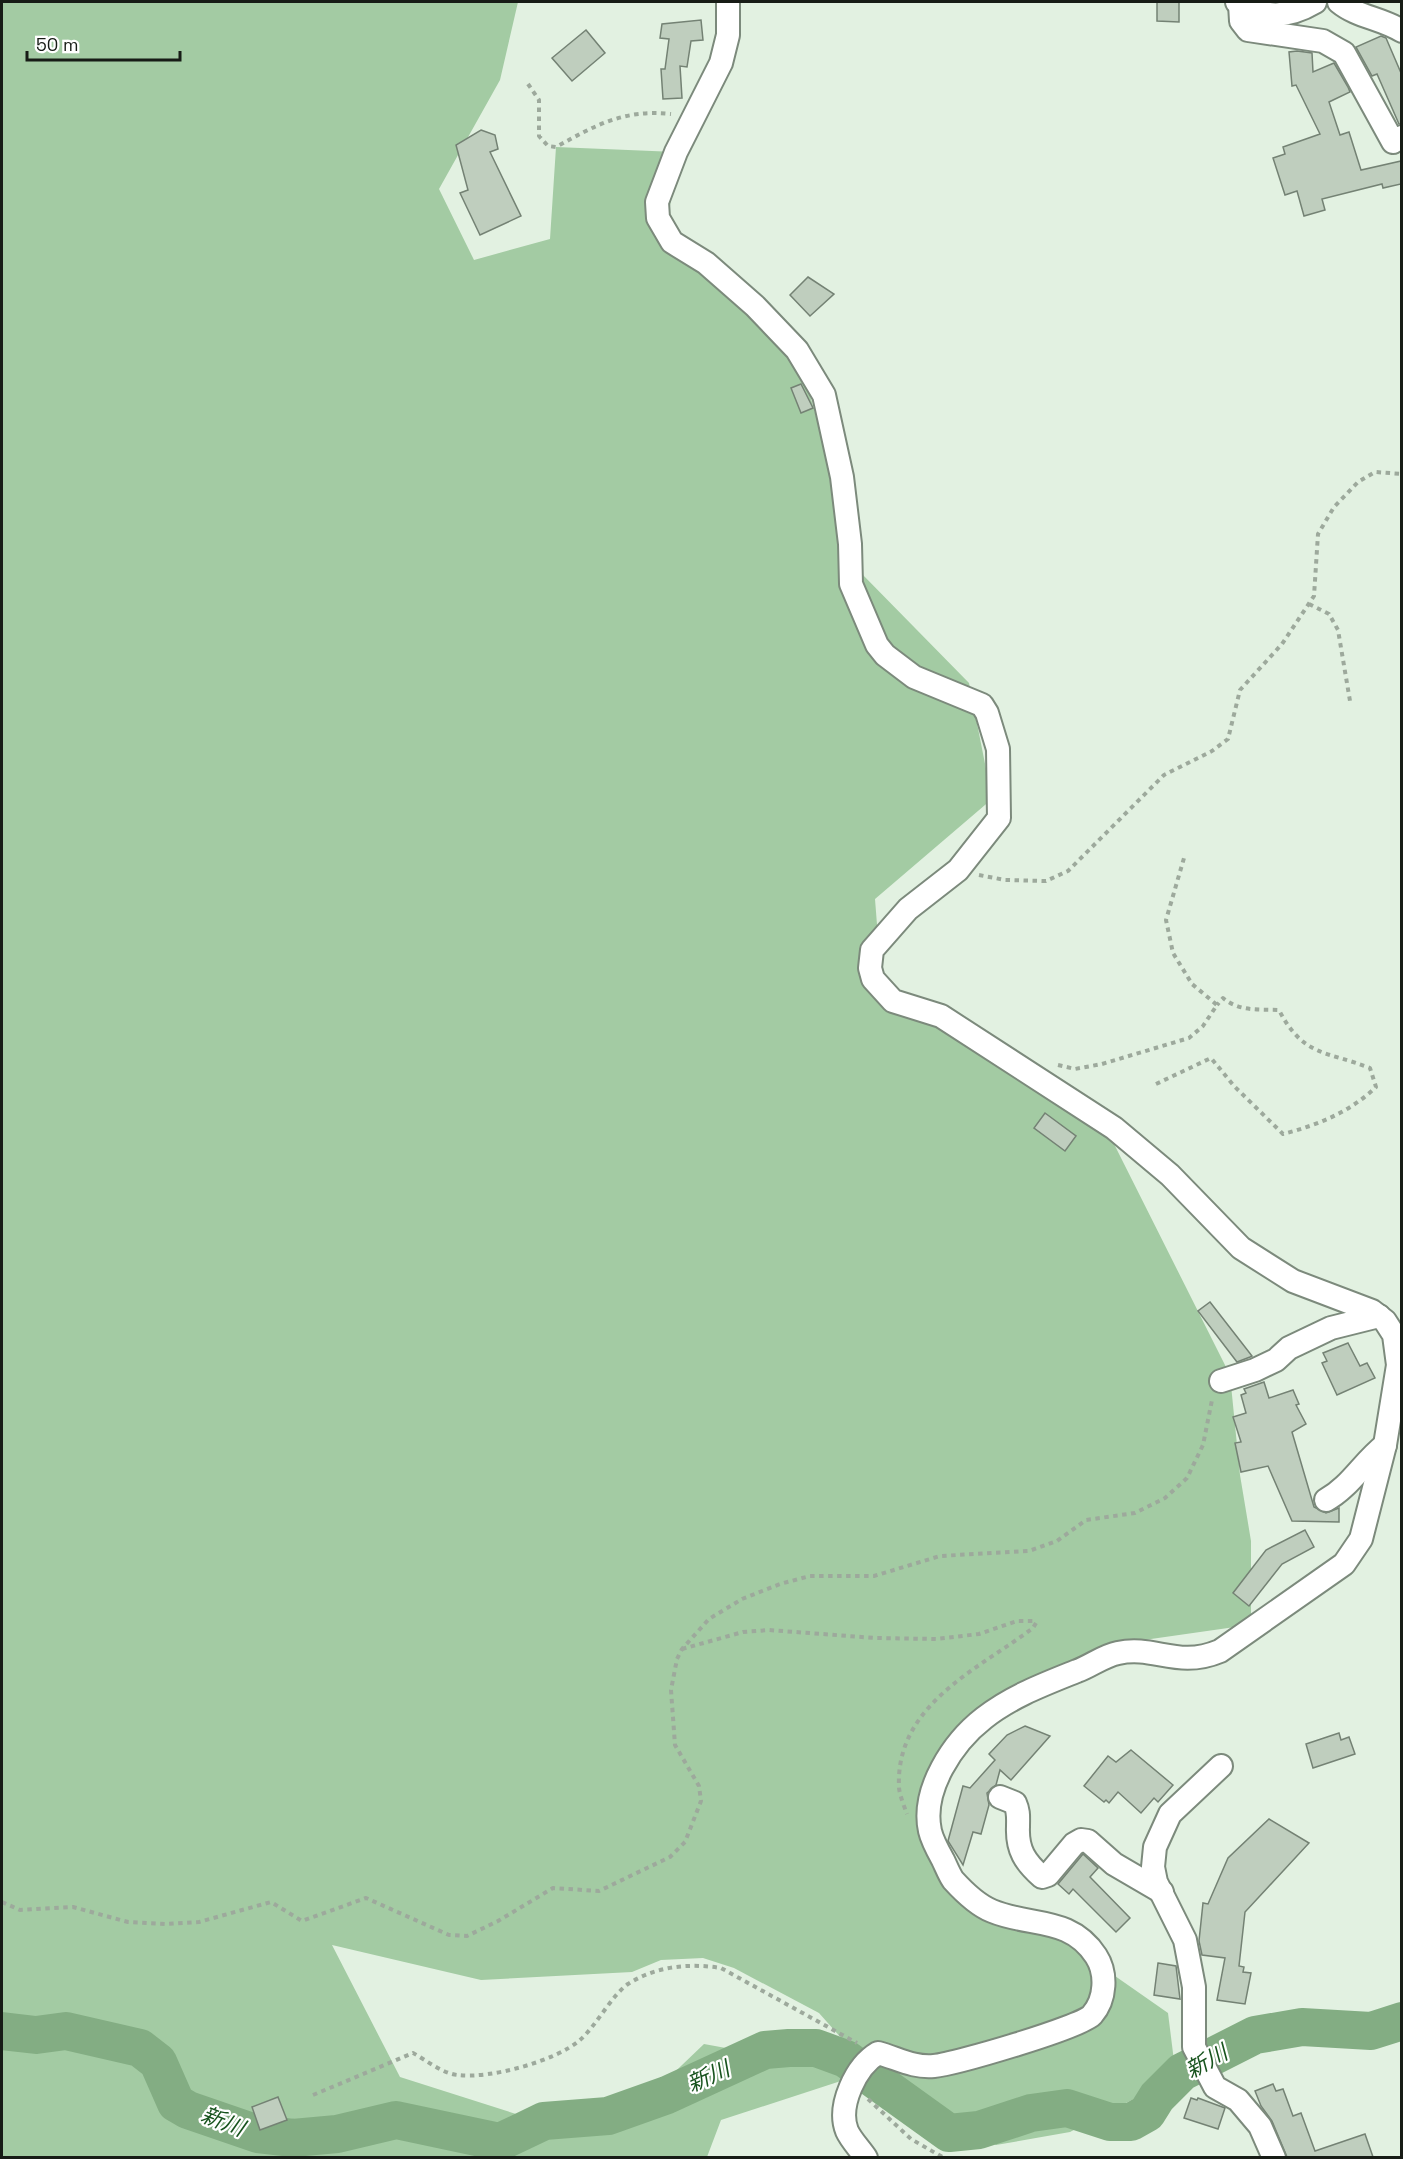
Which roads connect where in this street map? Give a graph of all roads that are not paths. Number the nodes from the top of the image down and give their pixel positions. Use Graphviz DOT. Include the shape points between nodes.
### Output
graph roads {
  1 [pos="728,2"];
  2 [pos="1315,2"];
  3 [pos="1339,2"];
  4 [pos="1239,3"];
  5 [pos="1401,31"];
  6 [pos="1401,137"];
  7 [pos="1379,1316"];
  8 [pos="1221,1381"];
  9 [pos="1385,1445"];
  10 [pos="1326,1500"];
  11 [pos="1221,1766"];
  12 [pos="1000,1797"];
  13 [pos="1162,1892"];
  14 [pos="866,2157"];
  15 [pos="1274,2157"];
  1 -- 7 [label="street" via="728,35 721,63 676,152 657,202 658,218 672,242 706,263 797,350 824,395 842,477 851,584 877,645 914,677 982,705 998,749 999,818 958,870 908,909 872,950 873,978 893,1001 950,1021 1114,1128 1170,1175 1241,1248 1293,1281"];
  2 -- 4 [label="street" via="1292,14 1258,14"];
  3 -- 5 [label="street" via="1352,13 1386,21"];
  4 -- 6 [label="street" via="1240,21 1248,30 1323,41 1344,53 1393,142"];
  7 -- 8 [label="street" via="1331,1328 1289,1348 1276,1360"];
  7 -- 9 [label="street" via="1394,1335 1398,1365"];
  9 -- 10 [label="street" via="1342,1490"];
  9 -- 14 [label="street" via="1361,1539 1344,1564 1220,1652 1201,1659 1136,1651 1117,1653 1027,1691 984,1718 961,1740 939,1774 929,1806 930,1831 952,1878 991,1911 1071,1931 1085,1940 1098,1959 1103,1994 1092,2016 1060,2032 933,2066 903,2064 878,2053 868,2059 844,2107 847,2130"];
  11 -- 13 [label="street" via="1170,1814 1159,1836 1153,1867"];
  12 -- 13 [label="street" via="1015,1803 1019,1811 1021,1854 1042,1877 1081,1840"];
  13 -- 15 [label="street" via="1188,1951 1194,1987 1194,2047 1215,2087 1238,2100 1260,2126"];
}
